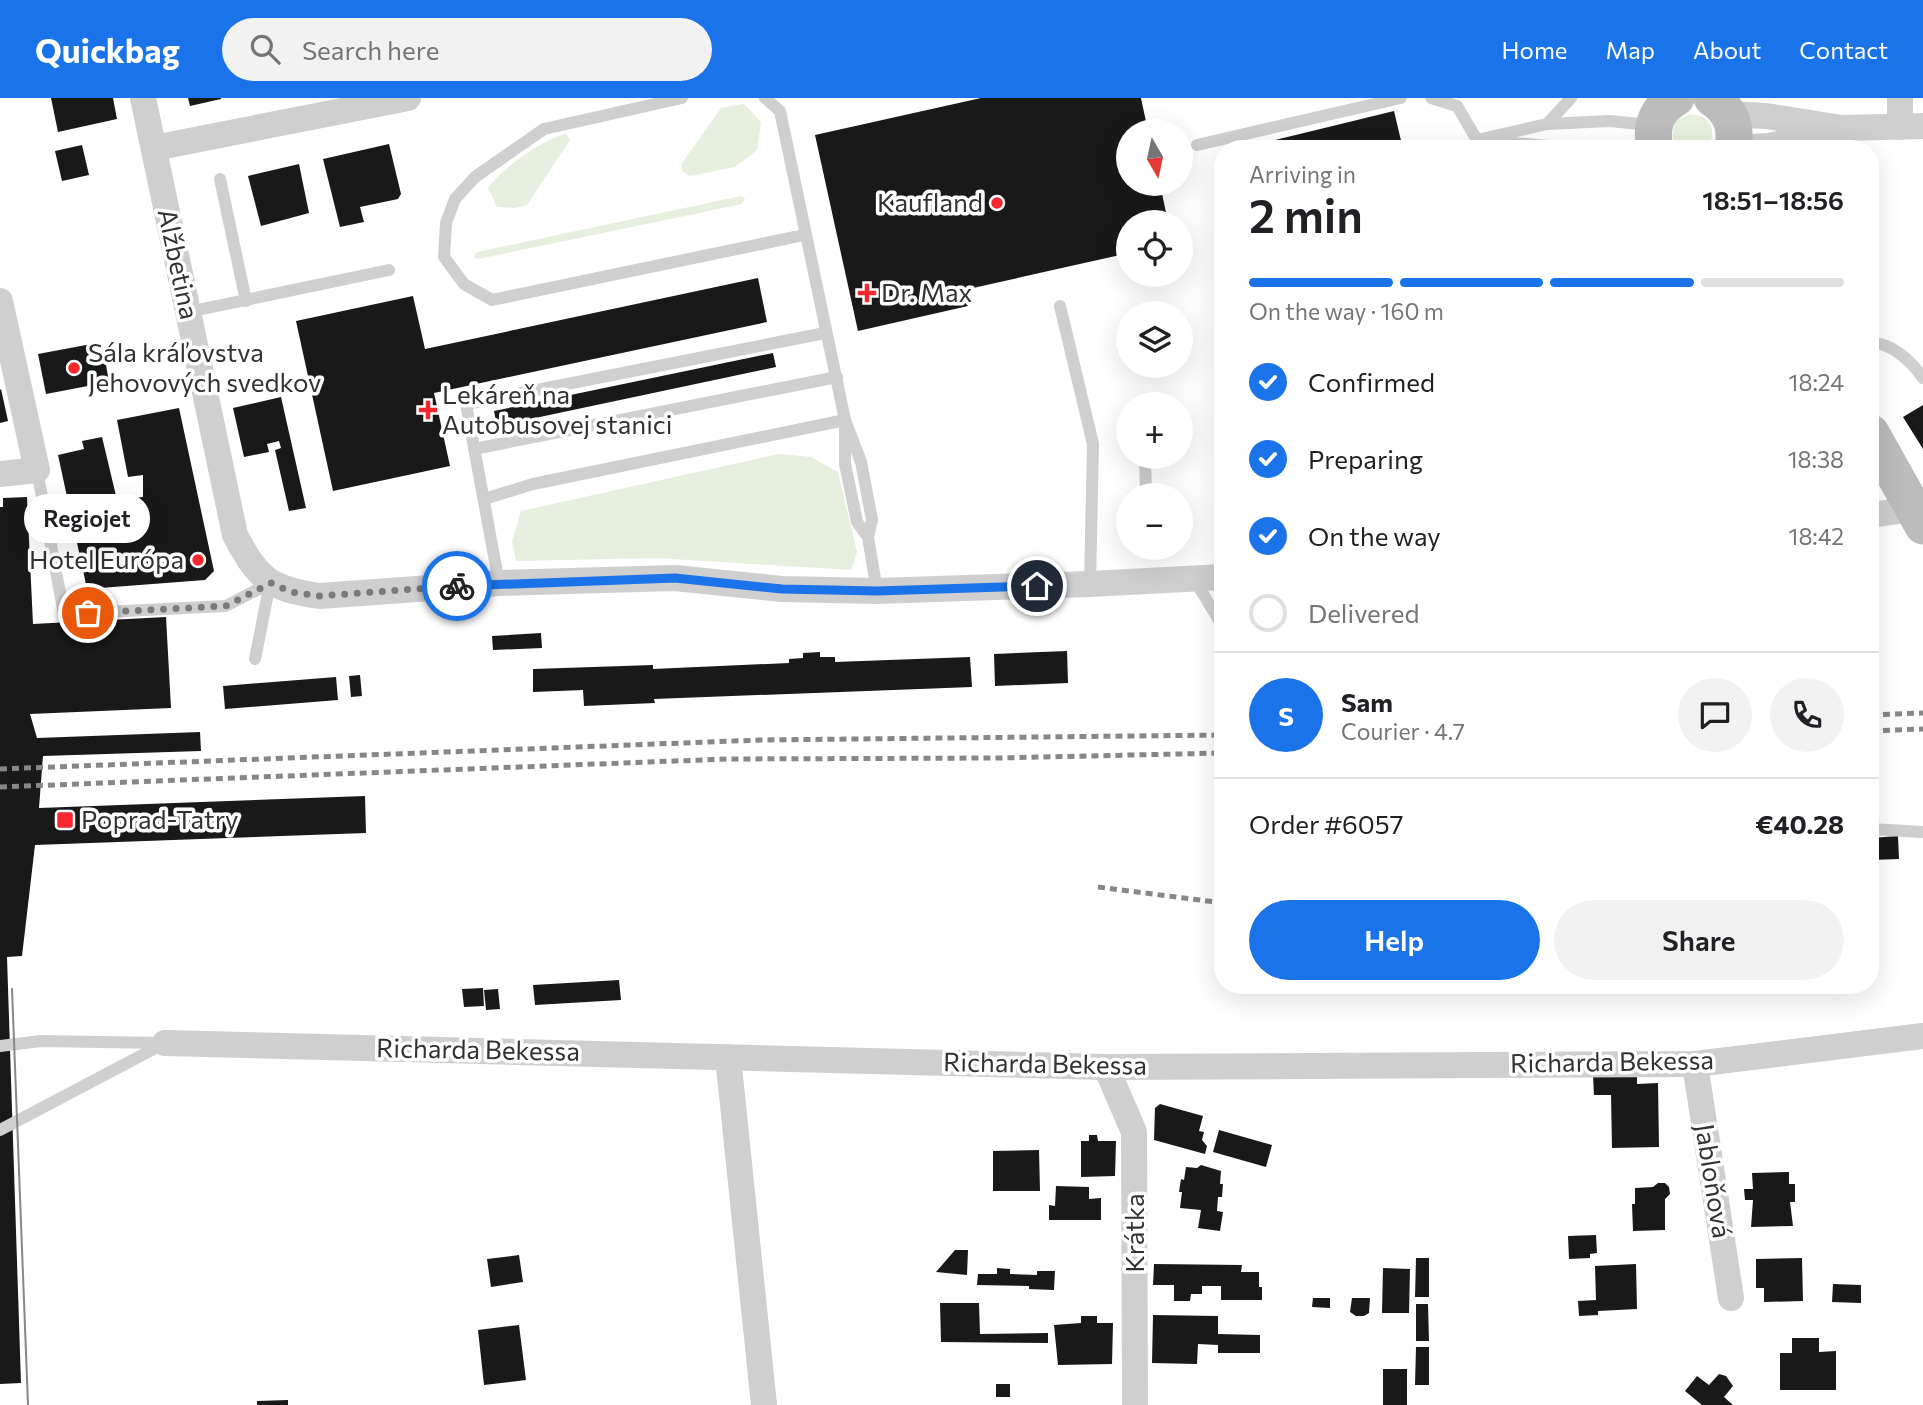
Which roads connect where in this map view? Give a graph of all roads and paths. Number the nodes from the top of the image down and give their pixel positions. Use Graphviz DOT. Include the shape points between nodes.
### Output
graph roads {
  1 [pos="143,98"];
  2 [pos="408,98"];
  3 [pos="682,98"];
  4 [pos="765,98"];
  5 [pos="1401,98"];
  6 [pos="1431,98"];
  7 [pos="1572,98"];
  8 [pos="1900,98"];
  9 [pos="1458,102"];
  10 [pos="1656,118"];
  11 [pos="1547,124"];
  12 [pos="1727,127"];
  13 [pos="1911,127"];
  14 [pos="1842,128"];
  15 [pos="1478,139"];
  16 [pos="1219,140"];
  17 [pos="1488,140"];
  18 [pos="1756,140"];
  19 [pos="1793,140"];
  20 [pos="1824,140"];
  21 [pos="1214,141"];
  22 [pos="1197,145"];
  23 [pos="154,148"];
  24 [pos="220,179"];
  25 [pos="804,235"];
  26 [pos="389,270"];
  27 [pos="0,301"];
  28 [pos="246,301"];
  29 [pos="1060,306"];
  30 [pos="188,312"];
  31 [pos="825,333"];
  32 [pos="1879,342"];
  33 [pos="837,377"];
  34 [pos="1923,378"];
  35 [pos="845,420"];
  36 [pos="1879,447"];
  37 [pos="474,449"];
  38 [pos="37,470"];
  39 [pos="0,474"];
  40 [pos="484,499"];
  41 [pos="1879,515"];
  42 [pos="1918,517"];
  43 [pos="1214,578"];
  44 [pos="1194,579"];
  45 [pos="271,583"];
  46 [pos="499,583"];
  47 [pos="1090,584"];
  48 [pos="877,591"];
  49 [pos="1214,611"];
  50 [pos="255,659"];
  51 [pos="1879,829"];
  52 [pos="1923,832"];
  53 [pos="1923,1036"];
  54 [pos="165,1043"];
  55 [pos="0,1046"];
  56 [pos="729,1058"];
  57 [pos="1695,1063"];
  58 [pos="1106,1067"];
  59 [pos="0,1130"];
  60 [pos="1731,1298"];
  61 [pos="764,1405"];
  62 [pos="1135,1405"];
  1 -- 23 [label="street, Alžbetina"];
  2 -- 23 [label="street"];
  3 -- 25 [label="lane" via="544,129 475,177 455,199 446,223 444,257 464,284 492,300"];
  4 -- 25 [label="lane" via="780,111"];
  5 -- 16 [label="lane"];
  6 -- 9 [label="lane"];
  7 -- 11 [label="lane"];
  8 -- 13 [label="street"];
  9 -- 15 [label="lane"];
  10 -- 11 [label="lane"];
  11 -- 15 [label="lane"];
  12 -- 18 [label="street"];
  13 -- 14 [label="street"];
  14 -- 19 [label="street"];
  14 -- 20 [label="street"];
  15 -- 17 [label="lane"];
  21 -- 22 [label="lane"];
  23 -- 30 [label="street, Alžbetina"];
  24 -- 28 [label="lane"];
  25 -- 31 [label="lane"];
  26 -- 28 [label="lane"];
  27 -- 38 [label="street"];
  28 -- 30 [label="lane"];
  29 -- 47 [label="lane" via="1093,444"];
  30 -- 45 [label="street, Alžbetina" via="235,535 248,560"];
  31 -- 33 [label="lane"];
  31 -- 37 [label="lane" via="466,404"];
  32 -- 34 [label="lane" via="1914,365"];
  33 -- 35 [label="lane"];
  33 -- 37 [label="lane"];
  35 -- 40 [label="lane" via="533,484"];
  35 -- 48 [label="lane" via="861,461 872,520 868,537"];
  36 -- 42 [label="street"];
  37 -- 40 [label="lane"];
  38 -- 39 [label="street"];
  38 -- 45 [label="lane" via="64,614 226,606"];
  40 -- 46 [label="lane"];
  41 -- 42 [label="street"];
  43 -- 44 [label="street"];
  44 -- 47 [label="street"];
  44 -- 49 [label="lane"];
  45 -- 46 [label="street" via="291,592 320,596"];
  45 -- 50 [label="lane"];
  46 -- 48 [label="street" via="675,578 782,589"];
  47 -- 48 [label="street"];
  51 -- 52 [label="lane"];
  53 -- 57 [label="street, Richarda Bekessa"];
  54 -- 55 [label="lane" via="41,1041"];
  54 -- 56 [label="street, Richarda Bekessa"];
  54 -- 59 [label="lane"];
  56 -- 58 [label="street, Richarda Bekessa"];
  56 -- 61 [label="street"];
  57 -- 58 [label="street, Richarda Bekessa"];
  57 -- 60 [label="street, Jabloňová"];
  58 -- 62 [label="street, Krátka" via="1134,1132"];
}
